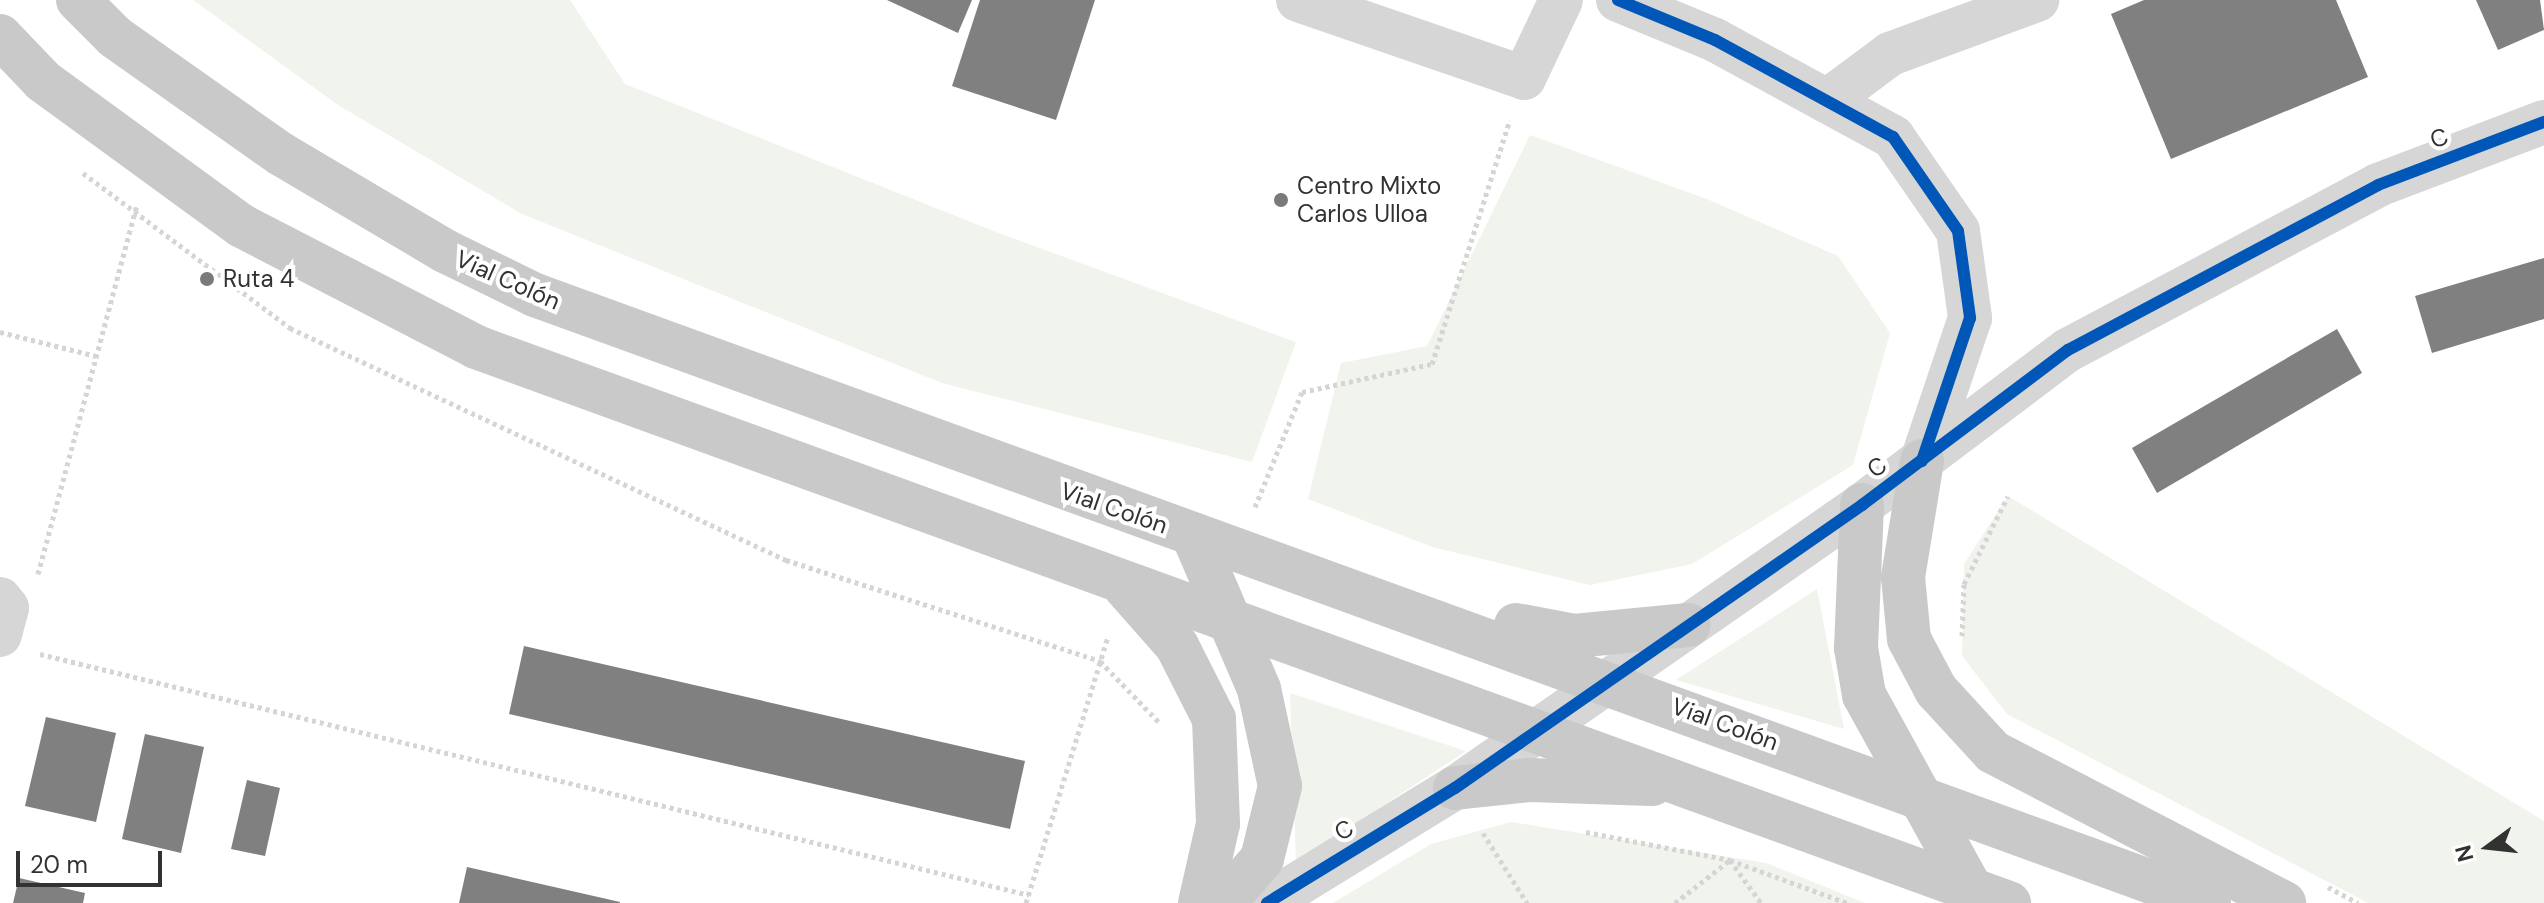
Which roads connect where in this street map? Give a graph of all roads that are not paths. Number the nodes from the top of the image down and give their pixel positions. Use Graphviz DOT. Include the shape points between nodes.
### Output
graph roads {
  1 [pos="78,0"];
  2 [pos="1298,0"];
  3 [pos="1561,0"];
  4 [pos="1618,0"];
  5 [pos="2037,0"];
  6 [pos="0,36"];
  7 [pos="1827,101"];
  8 [pos="2544,122"];
  9 [pos="1922,461"];
  10 [pos="1862,505"];
  11 [pos="1193,535"];
  12 [pos="1123,586"];
  13 [pos="1361,594"];
  14 [pos="1226,620"];
  15 [pos="1688,625"];
  16 [pos="1609,681"];
  17 [pos="1535,727"];
  18 [pos="1694,786"];
  19 [pos="1455,788"];
  20 [pos="1921,796"];
  21 [pos="2300,892"];
  22 [pos="1990,896"];
  23 [pos="1200,903"];
  24 [pos="1224,903"];
  25 [pos="1267,903"];
  26 [pos="2209,903"];
  1 -- 11 [label="main road, Vial Colón" via="115,37 281,154 496,276"];
  2 -- 3 [label="street" via="1524,78"];
  4 -- 7 [label="street" via="1715,40"];
  5 -- 7 [label="street" via="1890,54"];
  6 -- 12 [label="main road" via="43,81 242,226 476,347"];
  7 -- 9 [label="street" via="1893,137 1958,231 1970,318"];
  8 -- 9 [label="street, C" via="2378,185 2068,350"];
  9 -- 10 [label="street, C"];
  9 -- 21 [label="main road" via="1903,577 1909,639 1936,690 1993,752"];
  10 -- 15 [label="street, C"];
  10 -- 20 [label="main road" via="1856,648 1864,695"];
  11 -- 13 [label="main road, Vial Colón"];
  11 -- 14 [label="main road"];
  12 -- 14 [label="main road"];
  12 -- 23 [label="main road" via="1177,646 1214,719 1218,824"];
  13 -- 15 [label="main road" via="1574,636"];
  13 -- 16 [label="main road, Vial Colón"];
  14 -- 17 [label="main road"];
  14 -- 24 [label="main road" via="1259,689 1280,786 1262,859"];
  15 -- 16 [label="street, C"];
  16 -- 17 [label="street, C"];
  16 -- 20 [label="main road, Vial Colón"];
  17 -- 18 [label="main road"];
  17 -- 19 [label="street, C"];
  18 -- 19 [label="main road" via="1529,780"];
  18 -- 22 [label="main road"];
  19 -- 25 [label="street, C"];
  20 -- 22 [label="main road"];
  20 -- 26 [label="main road, Vial Colón"];
}
